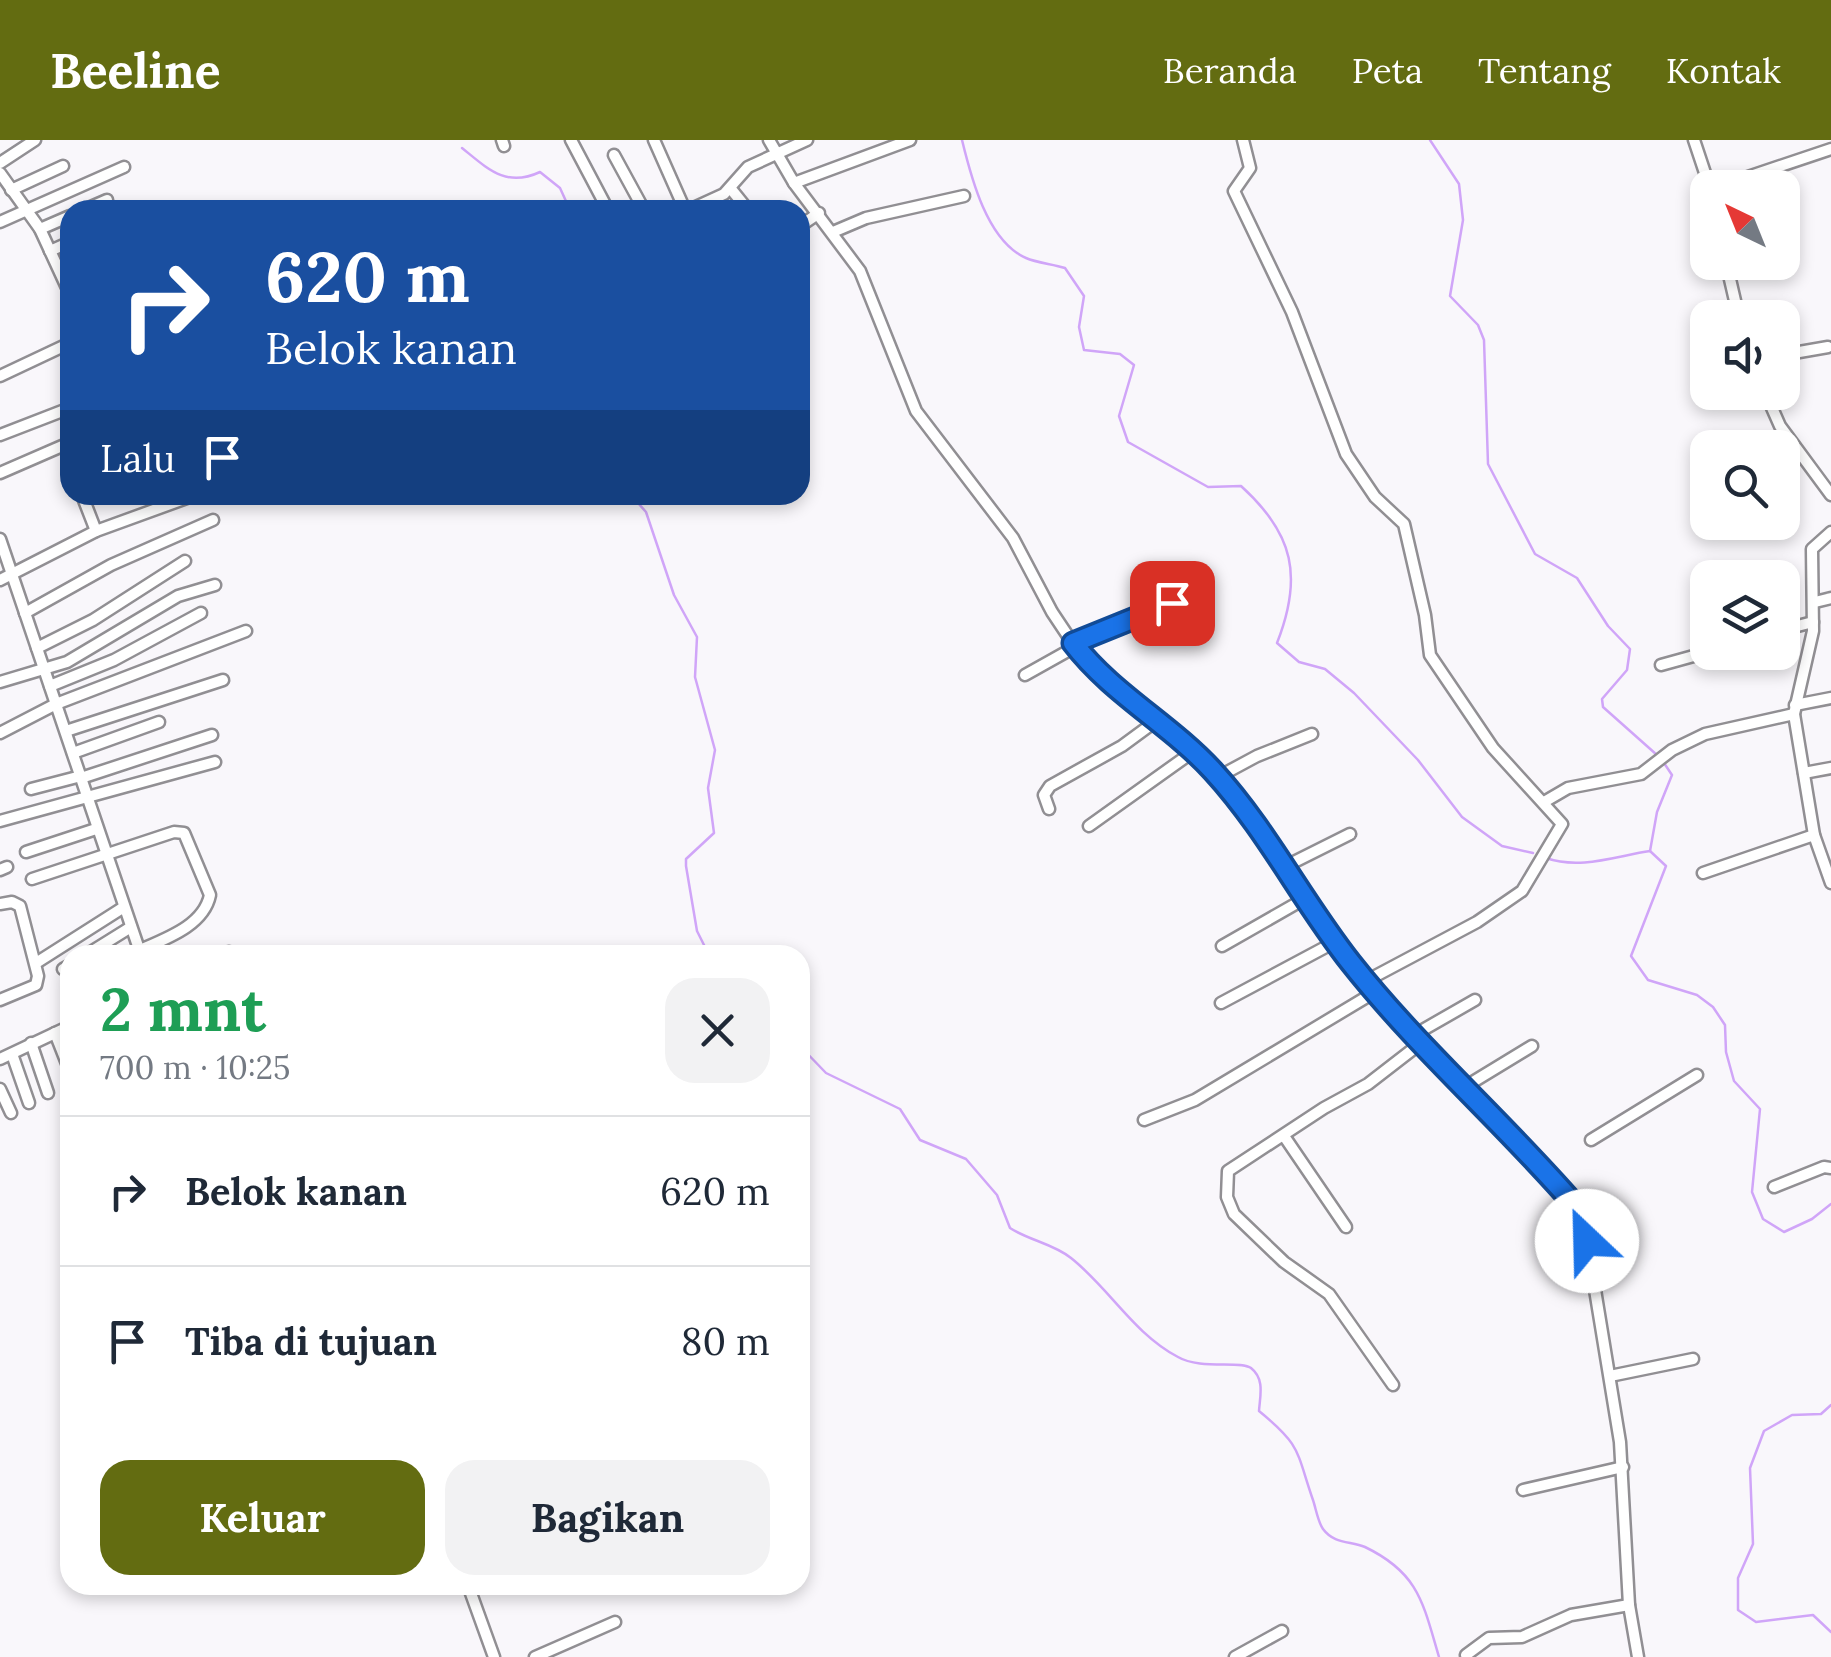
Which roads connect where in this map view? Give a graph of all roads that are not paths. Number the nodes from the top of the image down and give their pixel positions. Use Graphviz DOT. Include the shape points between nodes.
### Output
graph roads {
  1 [pos="35,140"];
  2 [pos="571,140"];
  3 [pos="654,140"];
  4 [pos="769,140"];
  5 [pos="807,140"];
  6 [pos="910,140"];
  7 [pos="1243,140"];
  8 [pos="1694,140"];
  9 [pos="1831,150"];
  10 [pos="777,154"];
  11 [pos="614,155"];
  12 [pos="0,164"];
  13 [pos="63,166"];
  14 [pos="124,168"];
  15 [pos="1705,170"];
  16 [pos="1768,170"];
  17 [pos="0,173"];
  18 [pos="794,183"];
  19 [pos="732,189"];
  20 [pos="11,190"];
  21 [pos="964,196"];
  22 [pos="603,200"];
  23 [pos="639,200"];
  24 [pos="682,200"];
  25 [pos="708,200"];
  26 [pos="740,200"];
  27 [pos="808,200"];
  28 [pos="810,202"];
  29 [pos="23,211"];
  30 [pos="819,213"];
  31 [pos="810,219"];
  32 [pos="60,221"];
  33 [pos="0,222"];
  34 [pos="40,230"];
  35 [pos="833,232"];
  36 [pos="60,246"];
  37 [pos="50,251"];
  38 [pos="60,272"];
  39 [pos="60,347"];
  40 [pos="1828,347"];
  41 [pos="1800,352"];
  42 [pos="0,376"];
  43 [pos="1773,410"];
  44 [pos="60,412"];
  45 [pos="0,435"];
  46 [pos="60,447"];
  47 [pos="0,472"];
  48 [pos="1831,495"];
  49 [pos="86,505"];
  50 [pos="168,505"];
  51 [pos="213,520"];
  52 [pos="96,531"];
  53 [pos="1831,532"];
  54 [pos="0,539"];
  55 [pos="185,560"];
  56 [pos="12,576"];
  57 [pos="0,580"];
  58 [pos="216,585"];
  59 [pos="1831,598"];
  60 [pos="1815,602"];
  61 [pos="1172,603"];
  62 [pos="25,613"];
  63 [pos="201,613"];
  64 [pos="1813,622"];
  65 [pos="1800,625"];
  66 [pos="246,631"];
  67 [pos="1074,645"];
  68 [pos="37,648"];
  69 [pos="1690,657"];
  70 [pos="1660,666"];
  71 [pos="44,669"];
  72 [pos="1024,676"];
  73 [pos="223,680"];
  74 [pos="0,682"];
  75 [pos="50,686"];
  76 [pos="1831,698"];
  77 [pos="56,704"];
  78 [pos="1794,709"];
  79 [pos="1156,721"];
  80 [pos="159,722"];
  81 [pos="66,731"];
  82 [pos="0,733"];
  83 [pos="1312,734"];
  84 [pos="212,735"];
  85 [pos="1194,751"];
  86 [pos="73,753"];
  87 [pos="216,762"];
  88 [pos="1831,768"];
  89 [pos="1804,773"];
  90 [pos="1218,776"];
  91 [pos="81,777"];
  92 [pos="31,789"];
  93 [pos="88,800"];
  94 [pos="1544,802"];
  95 [pos="1048,809"];
  96 [pos="0,821"];
  97 [pos="1088,826"];
  98 [pos="96,830"];
  99 [pos="1350,834"];
  100 [pos="1814,835"];
  101 [pos="26,852"];
  102 [pos="105,856"];
  103 [pos="1286,866"];
  104 [pos="1703,873"];
  105 [pos="32,879"];
  106 [pos="1831,883"];
  107 [pos="1306,898"];
  108 [pos="0,904"];
  109 [pos="124,908"];
  110 [pos="132,927"];
  111 [pos="1335,942"];
  112 [pos="65,945"];
  113 [pos="102,945"];
  114 [pos="135,945"];
  115 [pos="151,945"];
  116 [pos="1222,946"];
  117 [pos="60,948"];
  118 [pos="36,963"];
  119 [pos="1366,981"];
  120 [pos="1375,992"];
  121 [pos="0,1000"];
  122 [pos="1475,1000"];
  123 [pos="1221,1003"];
  124 [pos="60,1031"];
  125 [pos="55,1033"];
  126 [pos="1418,1039"];
  127 [pos="31,1044"];
  128 [pos="60,1046"];
  129 [pos="1532,1046"];
  130 [pos="6,1057"];
  131 [pos="1697,1076"];
  132 [pos="0,1088"];
  133 [pos="1462,1088"];
  134 [pos="48,1093"];
  135 [pos="29,1103"];
  136 [pos="11,1114"];
  137 [pos="1144,1120"];
  138 [pos="1284,1136"];
  139 [pos="1591,1140"];
  140 [pos="1831,1168"];
  141 [pos="1774,1187"];
  142 [pos="1346,1227"];
  143 [pos="1693,1359"];
  144 [pos="1610,1376"];
  145 [pos="1393,1385"];
  146 [pos="1623,1467"];
  147 [pos="1523,1490"];
  148 [pos="472,1595"];
  149 [pos="1629,1604"];
  150 [pos="615,1622"];
  151 [pos="1282,1631"];
  152 [pos="1466,1655"];
  153 [pos="494,1657"];
  154 [pos="535,1657"];
  155 [pos="1235,1657"];
  156 [pos="1638,1657"];
  1 -- 12 [label="street"];
  2 -- 22 [label="street"];
  3 -- 24 [label="street"];
  4 -- 10 [label="street"];
  5 -- 10 [label="street"];
  6 -- 18 [label="street"];
  7 -- 94 [label="street" via="1250,168 1234,191 1292,312 1346,454 1375,497 1404,524 1430,655 1493,748"];
  8 -- 15 [label="street"];
  9 -- 16 [label="street"];
  10 -- 18 [label="street"];
  10 -- 19 [label="street" via="748,167"];
  11 -- 23 [label="street"];
  13 -- 20 [label="street"];
  14 -- 29 [label="street"];
  17 -- 20 [label="street"];
  18 -- 27 [label="street"];
  19 -- 25 [label="street"];
  19 -- 26 [label="street"];
  20 -- 29 [label="street"];
  21 -- 35 [label="street"];
  28 -- 30 [label="street"];
  29 -- 33 [label="street"];
  29 -- 34 [label="street"];
  30 -- 31 [label="street"];
  30 -- 35 [label="street"];
  32 -- 34 [label="street"];
  34 -- 37 [label="street"];
  35 -- 67 [label="street" via="876,305 916,410 1013,538"];
  36 -- 37 [label="street"];
  37 -- 38 [label="street"];
  39 -- 42 [label="street"];
  40 -- 41 [label="street"];
  43 -- 48 [label="street"];
  44 -- 45 [label="street"];
  46 -- 47 [label="street"];
  49 -- 52 [label="street"];
  50 -- 52 [label="street"];
  51 -- 62 [label="street"];
  52 -- 56 [label="street"];
  53 -- 60 [label="street" via="1812,549"];
  54 -- 56 [label="street"];
  55 -- 68 [label="street"];
  56 -- 57 [label="street"];
  56 -- 62 [label="street"];
  58 -- 71 [label="street" via="178,596"];
  59 -- 60 [label="street"];
  60 -- 64 [label="street"];
  61 -- 67 [label="street"];
  62 -- 68 [label="street"];
  63 -- 75 [label="street"];
  64 -- 65 [label="street"];
  64 -- 78 [label="street"];
  66 -- 77 [label="street"];
  67 -- 72 [label="street"];
  67 -- 79 [label="street"];
  68 -- 71 [label="street"];
  69 -- 70 [label="street"];
  71 -- 74 [label="street"];
  71 -- 75 [label="street"];
  73 -- 81 [label="street"];
  75 -- 77 [label="street"];
  76 -- 78 [label="street"];
  77 -- 81 [label="street"];
  77 -- 82 [label="street"];
  78 -- 89 [label="street"];
  78 -- 94 [label="street" via="1705,734 1641,774 1568,788"];
  79 -- 85 [label="street"];
  79 -- 95 [label="street" via="1050,786 1044,795"];
  80 -- 86 [label="street"];
  81 -- 86 [label="street"];
  83 -- 90 [label="street"];
  84 -- 91 [label="street"];
  85 -- 90 [label="street"];
  85 -- 97 [label="street"];
  86 -- 91 [label="street"];
  87 -- 93 [label="street"];
  88 -- 89 [label="street"];
  89 -- 100 [label="street"];
  90 -- 103 [label="street"];
  91 -- 92 [label="street"];
  91 -- 93 [label="street"];
  93 -- 96 [label="street"];
  93 -- 98 [label="street"];
  94 -- 119 [label="street" via="1562,824 1522,890"];
  98 -- 101 [label="street"];
  98 -- 102 [label="street"];
  99 -- 103 [label="street"];
  100 -- 104 [label="street"];
  100 -- 106 [label="street"];
  102 -- 105 [label="street"];
  102 -- 109 [label="street"];
  102 -- 115 [label="street" via="179,831 188,837 210,895 197,921"];
  103 -- 107 [label="street"];
  107 -- 111 [label="street"];
  107 -- 116 [label="street"];
  108 -- 118 [label="street" via="20,906"];
  109 -- 110 [label="street"];
  109 -- 112 [label="street"];
  110 -- 113 [label="street"];
  110 -- 114 [label="street"];
  111 -- 119 [label="street"];
  111 -- 123 [label="street"];
  117 -- 118 [label="street"];
  118 -- 121 [label="street" via="36,985"];
  119 -- 120 [label="street"];
  120 -- 126 [label="street"];
  120 -- 137 [label="street" via="1195,1100"];
  122 -- 126 [label="street"];
  124 -- 125 [label="street"];
  125 -- 127 [label="street"];
  125 -- 128 [label="street"];
  126 -- 133 [label="street"];
  126 -- 138 [label="street" via="1368,1084"];
  127 -- 130 [label="street"];
  127 -- 134 [label="street"];
  129 -- 133 [label="street"];
  130 -- 135 [label="street"];
  131 -- 139 [label="street"];
  132 -- 136 [label="street"];
  133 -- 144 [label="street" via="1578,1210"];
  138 -- 142 [label="street"];
  138 -- 145 [label="street" via="1230,1168 1230,1208 1284,1262 1329,1294"];
  140 -- 141 [label="street"];
  143 -- 144 [label="street"];
  144 -- 146 [label="street"];
  146 -- 147 [label="street"];
  146 -- 149 [label="street"];
  148 -- 153 [label="street"];
  149 -- 152 [label="street" via="1572,1615 1522,1637 1489,1638"];
  149 -- 156 [label="street"];
  150 -- 154 [label="street"];
  151 -- 155 [label="street"];
}
